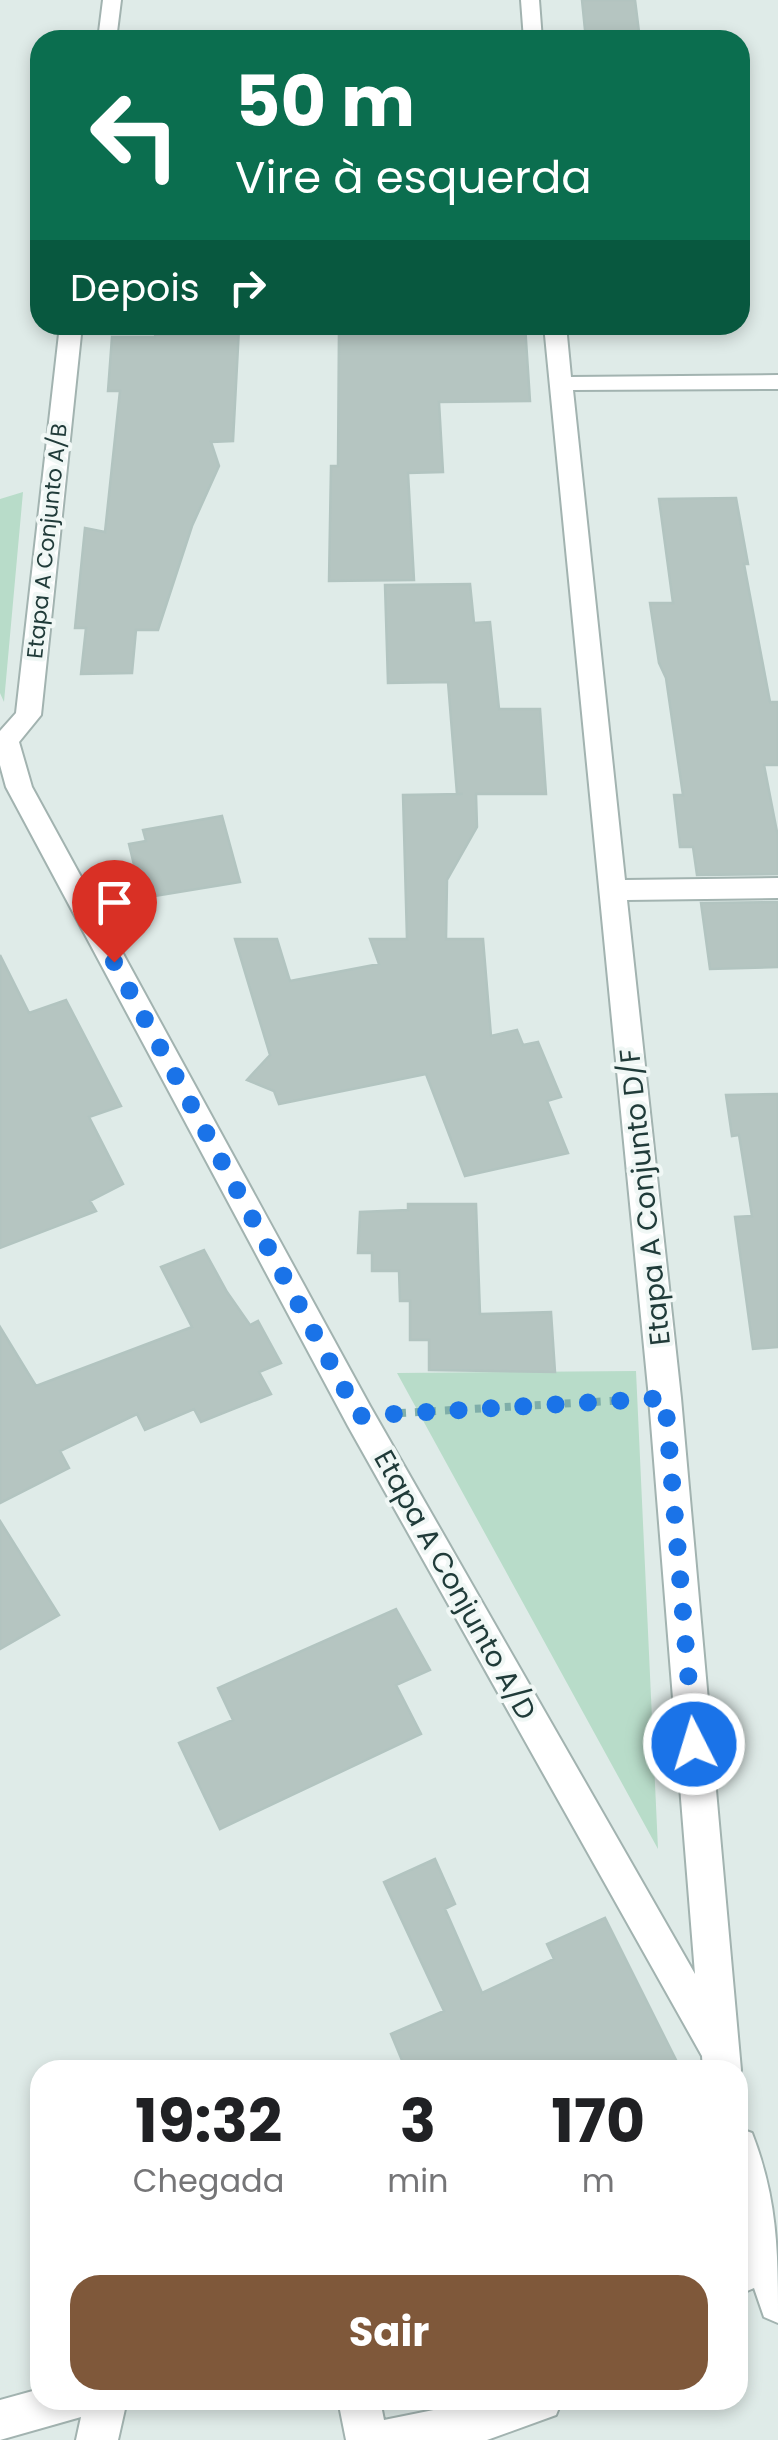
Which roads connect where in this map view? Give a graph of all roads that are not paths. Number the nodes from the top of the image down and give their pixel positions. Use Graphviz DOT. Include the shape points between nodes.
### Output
graph roads {
  1 [pos="112,0"];
  2 [pos="530,0"];
  3 [pos="108,30"];
  4 [pos="532,30"];
  5 [pos="70,335"];
  6 [pos="556,335"];
  7 [pos="778,382"];
  8 [pos="560,384"];
  9 [pos="3,738"];
  10 [pos="778,888"];
  11 [pos="616,890"];
  12 [pos="719,2060"];
  13 [pos="720,2060"];
  14 [pos="748,2239"];
  15 [pos="751,2266"];
  16 [pos="778,2302"];
  17 [pos="38,2410"];
  18 [pos="104,2410"];
  19 [pos="361,2410"];
  20 [pos="513,2410"];
  21 [pos="0,2421"];
  22 [pos="96,2440"];
  23 [pos="367,2440"];
  24 [pos="387,2440"];
  1 -- 3 [label="street"];
  2 -- 4 [label="street"];
  5 -- 9 [label="street, Etapa A Conjunto A/B" via="28,715"];
  6 -- 8 [label="street, Etapa A Conjunto D/F"];
  7 -- 8 [label="street"];
  8 -- 11 [label="street, Etapa A Conjunto D/F"];
  9 -- 12 [label="street, Etapa A Conjunto A/D" via="19,788 359,1416"];
  10 -- 11 [label="street"];
  11 -- 13 [label="street, Etapa A Conjunto D/F"];
  14 -- 15 [label="street"];
  15 -- 16 [label="street"];
  17 -- 21 [label="street"];
  18 -- 22 [label="street"];
  19 -- 23 [label="street"];
  20 -- 24 [label="street" via="468,2426"];
}
